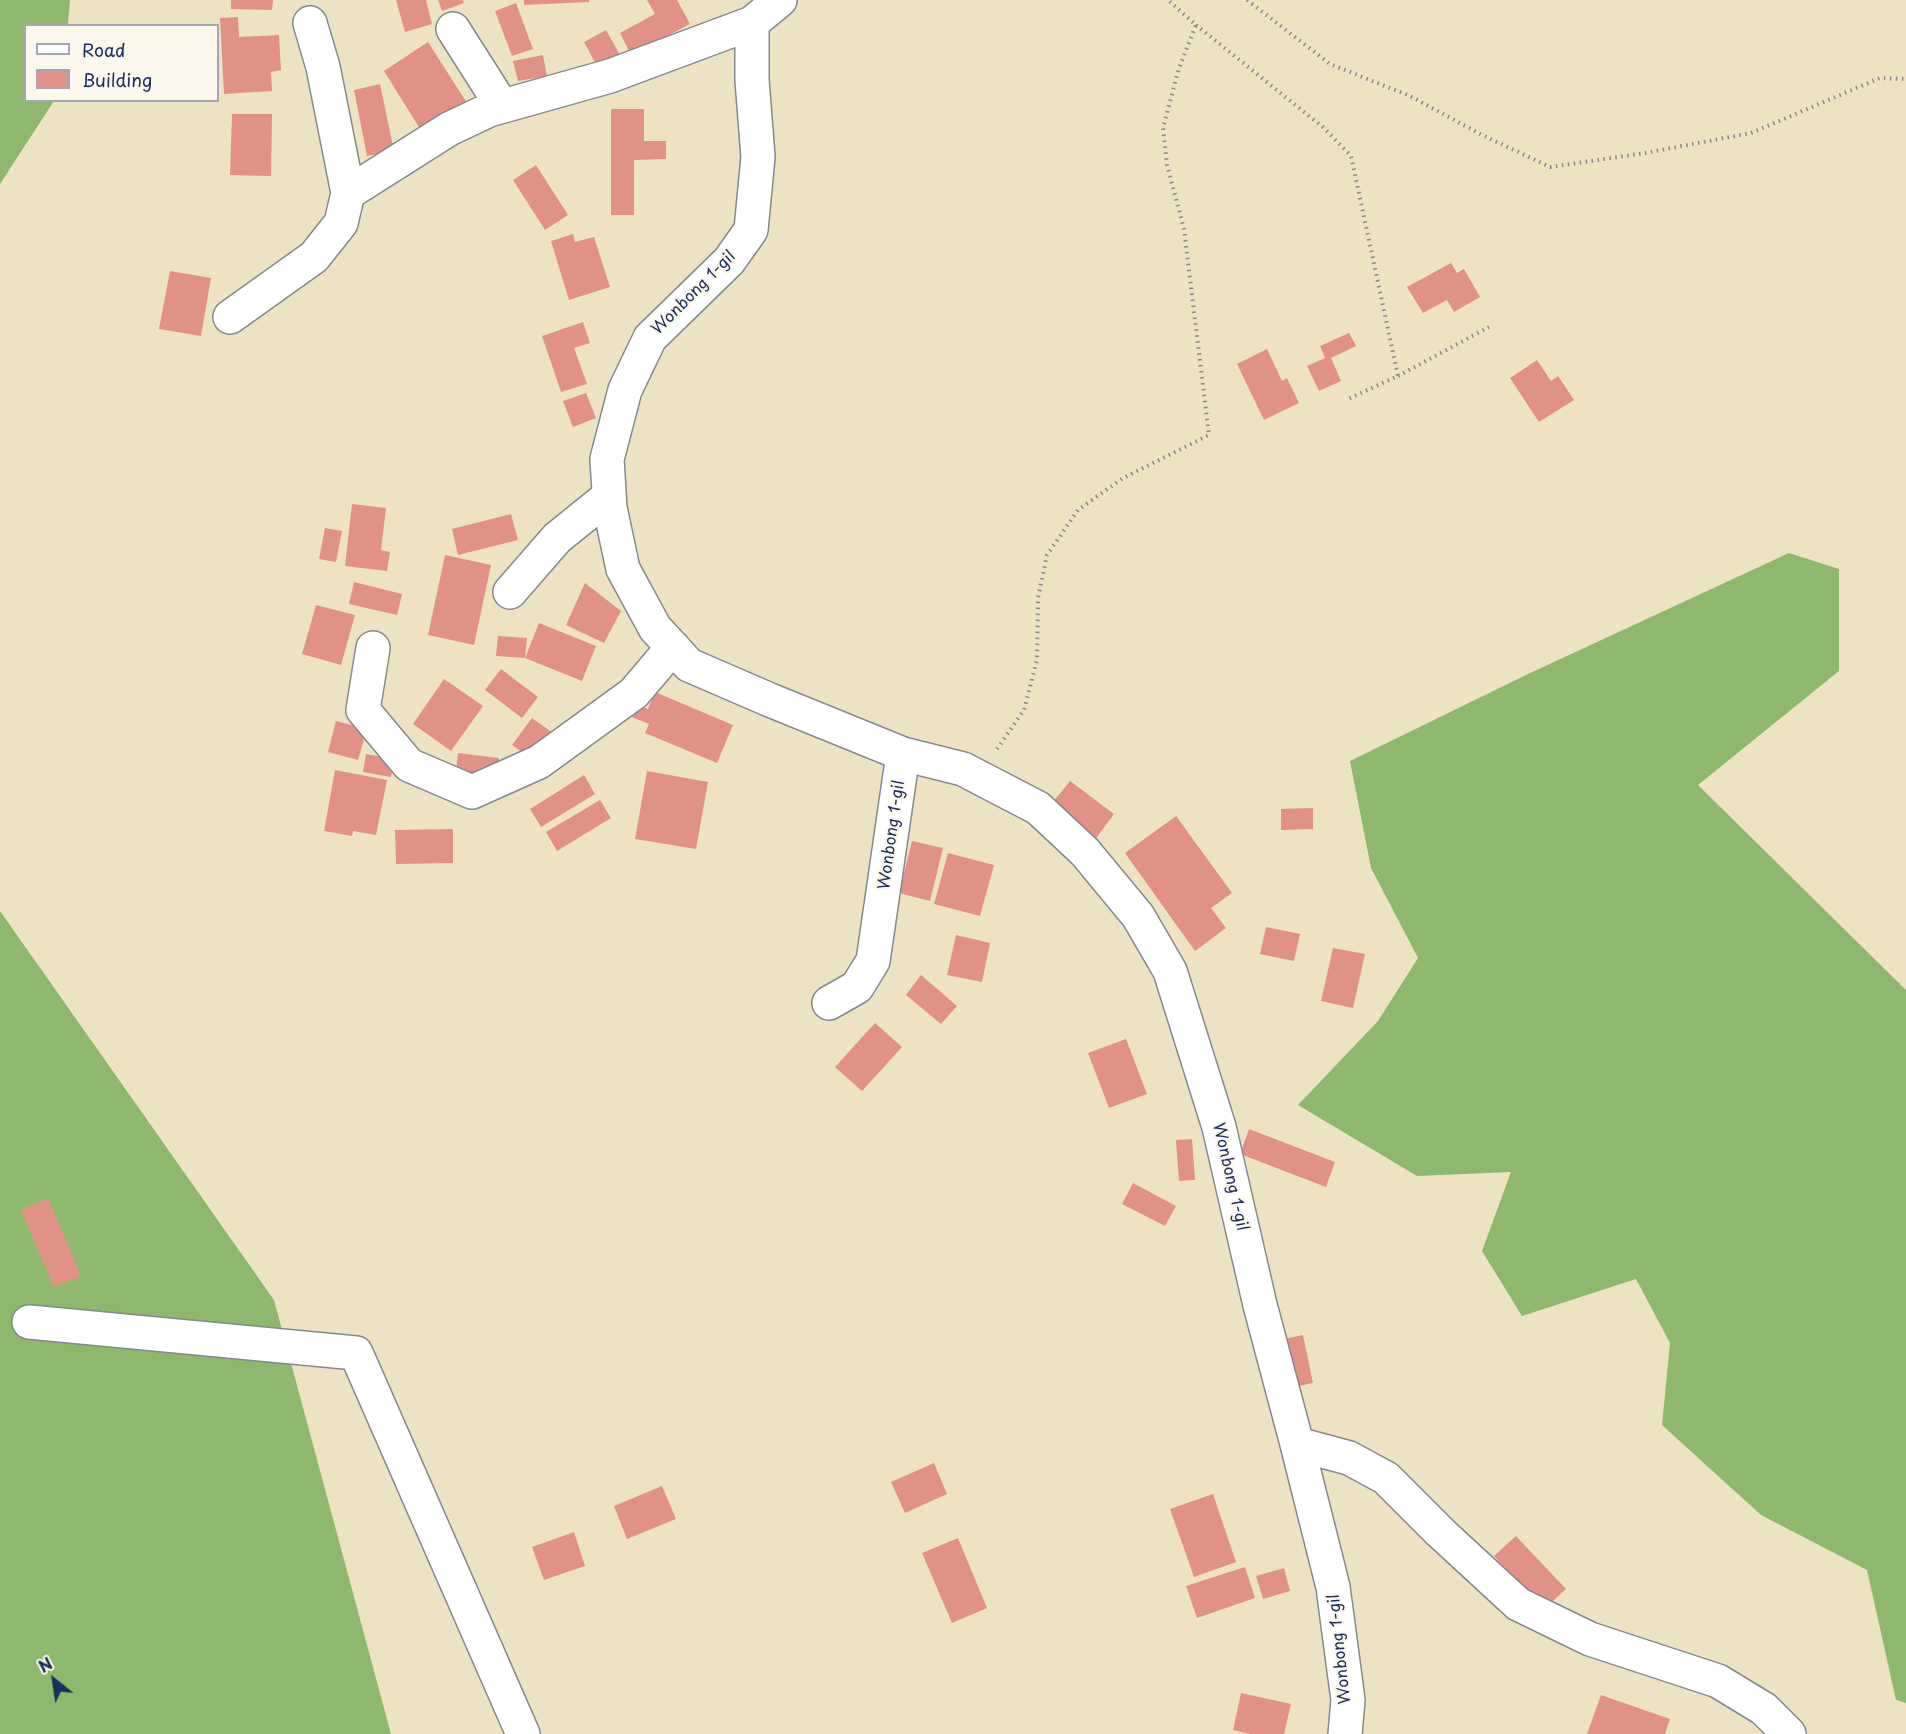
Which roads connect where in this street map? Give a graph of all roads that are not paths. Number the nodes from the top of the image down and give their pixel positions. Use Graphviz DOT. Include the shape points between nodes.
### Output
graph roads {
  1 [pos="780,0"];
  2 [pos="310,23"];
  3 [pos="752,23"];
  4 [pos="453,29"];
  5 [pos="502,106"];
  6 [pos="348,193"];
  7 [pos="230,316"];
  8 [pos="609,496"];
  9 [pos="510,592"];
  10 [pos="673,647"];
  11 [pos="373,648"];
  12 [pos="903,754"];
  13 [pos="829,1003"];
  14 [pos="28,1322"];
  15 [pos="1297,1444"];
  16 [pos="522,1734"];
  17 [pos="1345,1734"];
  18 [pos="1789,1734"];
  1 -- 3 [label="street"];
  2 -- 6 [label="street" via="323,67"];
  3 -- 5 [label="street" via="610,76"];
  3 -- 8 [label="street, Wonbong 1-gil" via="758,157 751,230 729,261 650,338 625,390 607,459"];
  4 -- 5 [label="street"];
  5 -- 6 [label="street" via="449,129"];
  6 -- 7 [label="street" via="341,223 314,257"];
  8 -- 9 [label="street" via="556,538"];
  8 -- 10 [label="street, Wonbong 1-gil" via="623,569 655,628"];
  10 -- 11 [label="street" via="634,693 539,762 472,792 409,765 363,710"];
  10 -- 12 [label="street, Wonbong 1-gil" via="689,665"];
  12 -- 13 [label="street, Wonbong 1-gil" via="873,961 857,987"];
  12 -- 15 [label="street, Wonbong 1-gil" via="963,769 1038,808 1085,852 1138,916 1170,971 1219,1127"];
  14 -- 16 [label="street" via="356,1353"];
  15 -- 17 [label="street, Wonbong 1-gil" via="1333,1587 1348,1700"];
  15 -- 18 [label="street" via="1349,1458 1386,1478 1518,1604 1590,1639 1718,1681 1764,1709"];
}
